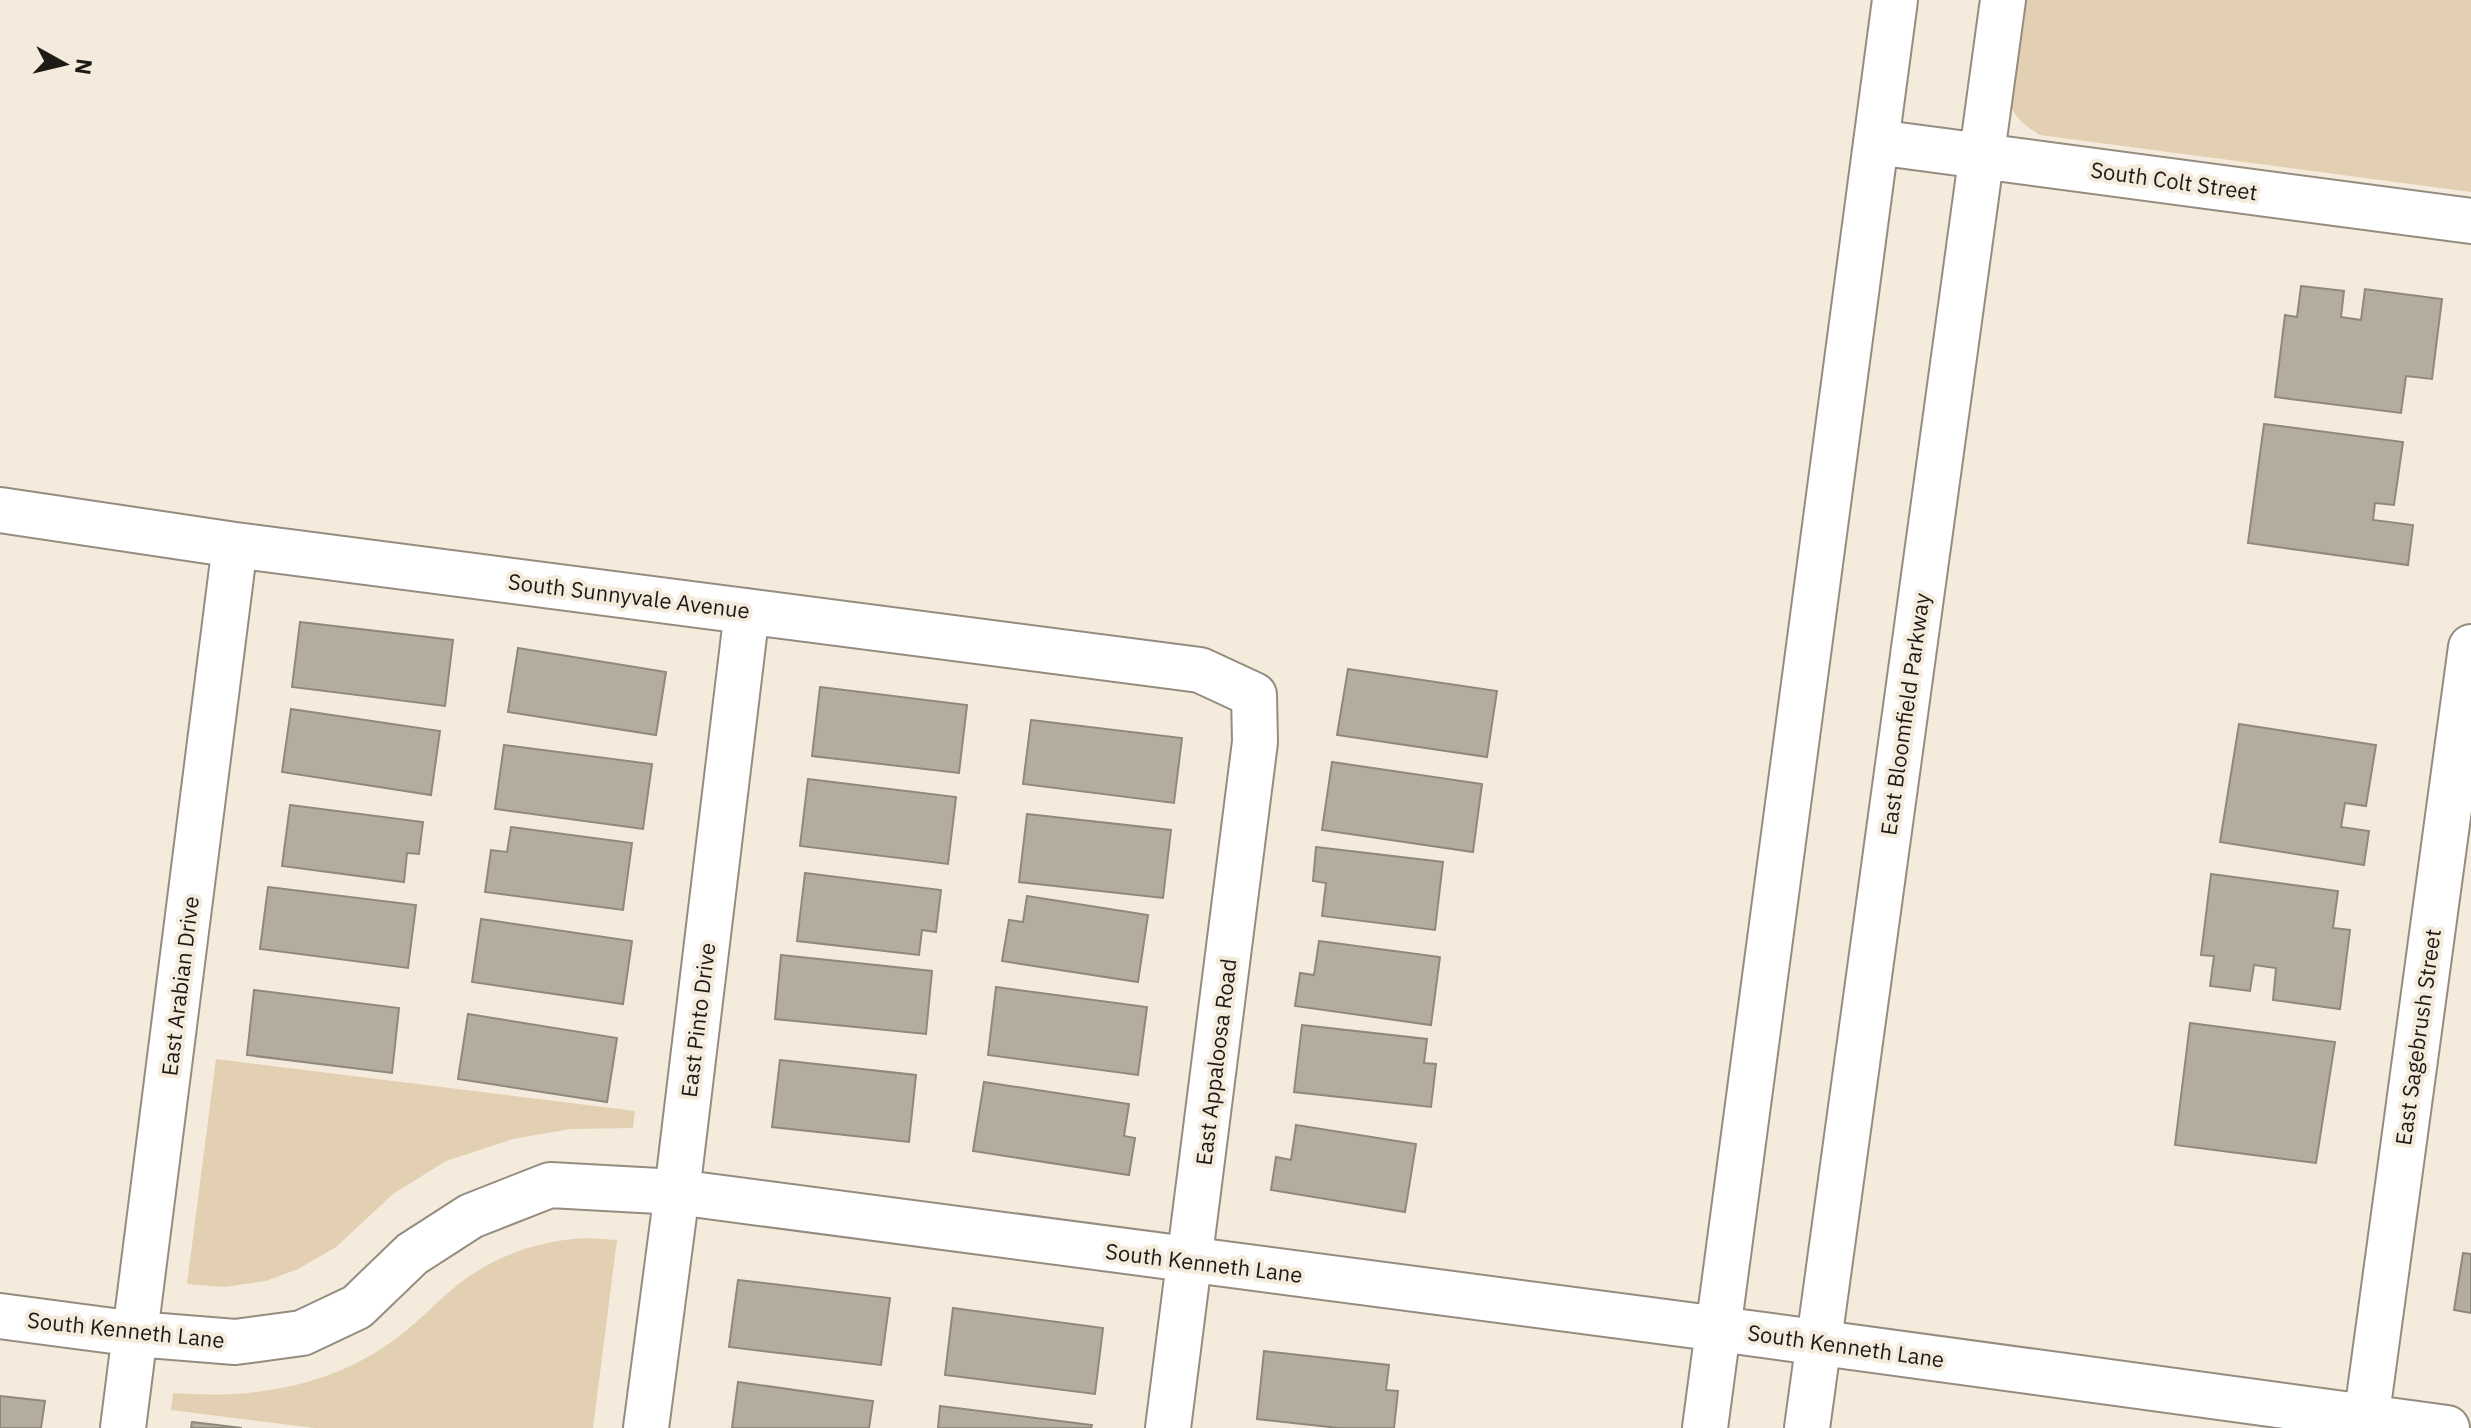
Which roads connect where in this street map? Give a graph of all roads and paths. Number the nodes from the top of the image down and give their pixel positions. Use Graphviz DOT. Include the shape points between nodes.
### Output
graph roads {
  1 [pos="1895,0"];
  2 [pos="2003,0"];
  3 [pos="1876,142"];
  4 [pos="1983,155"];
  5 [pos="2471,221"];
  6 [pos="0,510"];
  7 [pos="235,545"];
  8 [pos="747,611"];
  9 [pos="2471,647"];
  10 [pos="1254,695"];
  11 [pos="677,1192"];
  12 [pos="1191,1261"];
  13 [pos="0,1316"];
  14 [pos="1719,1329"];
  15 [pos="136,1334"];
  16 [pos="1818,1342"];
  17 [pos="2365,1423"];
  18 [pos="123,1428"];
  19 [pos="646,1428"];
  20 [pos="1168,1428"];
  21 [pos="1705,1428"];
  22 [pos="1807,1428"];
  23 [pos="2447,1428"];
  1 -- 3 [label="street"];
  2 -- 4 [label="street, East Bloomfield Parkway"];
  3 -- 4 [label="street, South Colt Street"];
  3 -- 14 [label="street"];
  4 -- 5 [label="street, South Colt Street"];
  4 -- 16 [label="street, East Bloomfield Parkway"];
  6 -- 7 [label="street, South Sunnyvale Avenue"];
  7 -- 8 [label="street, South Sunnyvale Avenue"];
  7 -- 15 [label="street, East Arabian Drive"];
  8 -- 10 [label="street, South Sunnyvale Avenue" via="1200,670"];
  8 -- 11 [label="street, East Pinto Drive"];
  9 -- 17 [label="street, East Sagebrush Street"];
  10 -- 12 [label="street, East Appaloosa Road" via="1255,742"];
  11 -- 12 [label="street, South Kenneth Lane"];
  11 -- 15 [label="street, South Kenneth Lane" via="550,1185 471,1216 412,1254 357,1307 302,1333 235,1342"];
  11 -- 19 [label="street, East Pinto Drive"];
  12 -- 14 [label="street, South Kenneth Lane"];
  12 -- 20 [label="street, East Appaloosa Road"];
  13 -- 15 [label="street, South Kenneth Lane"];
  14 -- 16 [label="street, South Kenneth Lane"];
  14 -- 21 [label="street"];
  15 -- 18 [label="street, East Arabian Drive"];
  16 -- 17 [label="street, South Kenneth Lane"];
  16 -- 22 [label="street, East Bloomfield Parkway"];
  17 -- 23 [label="street, South Kenneth Lane"];
}
